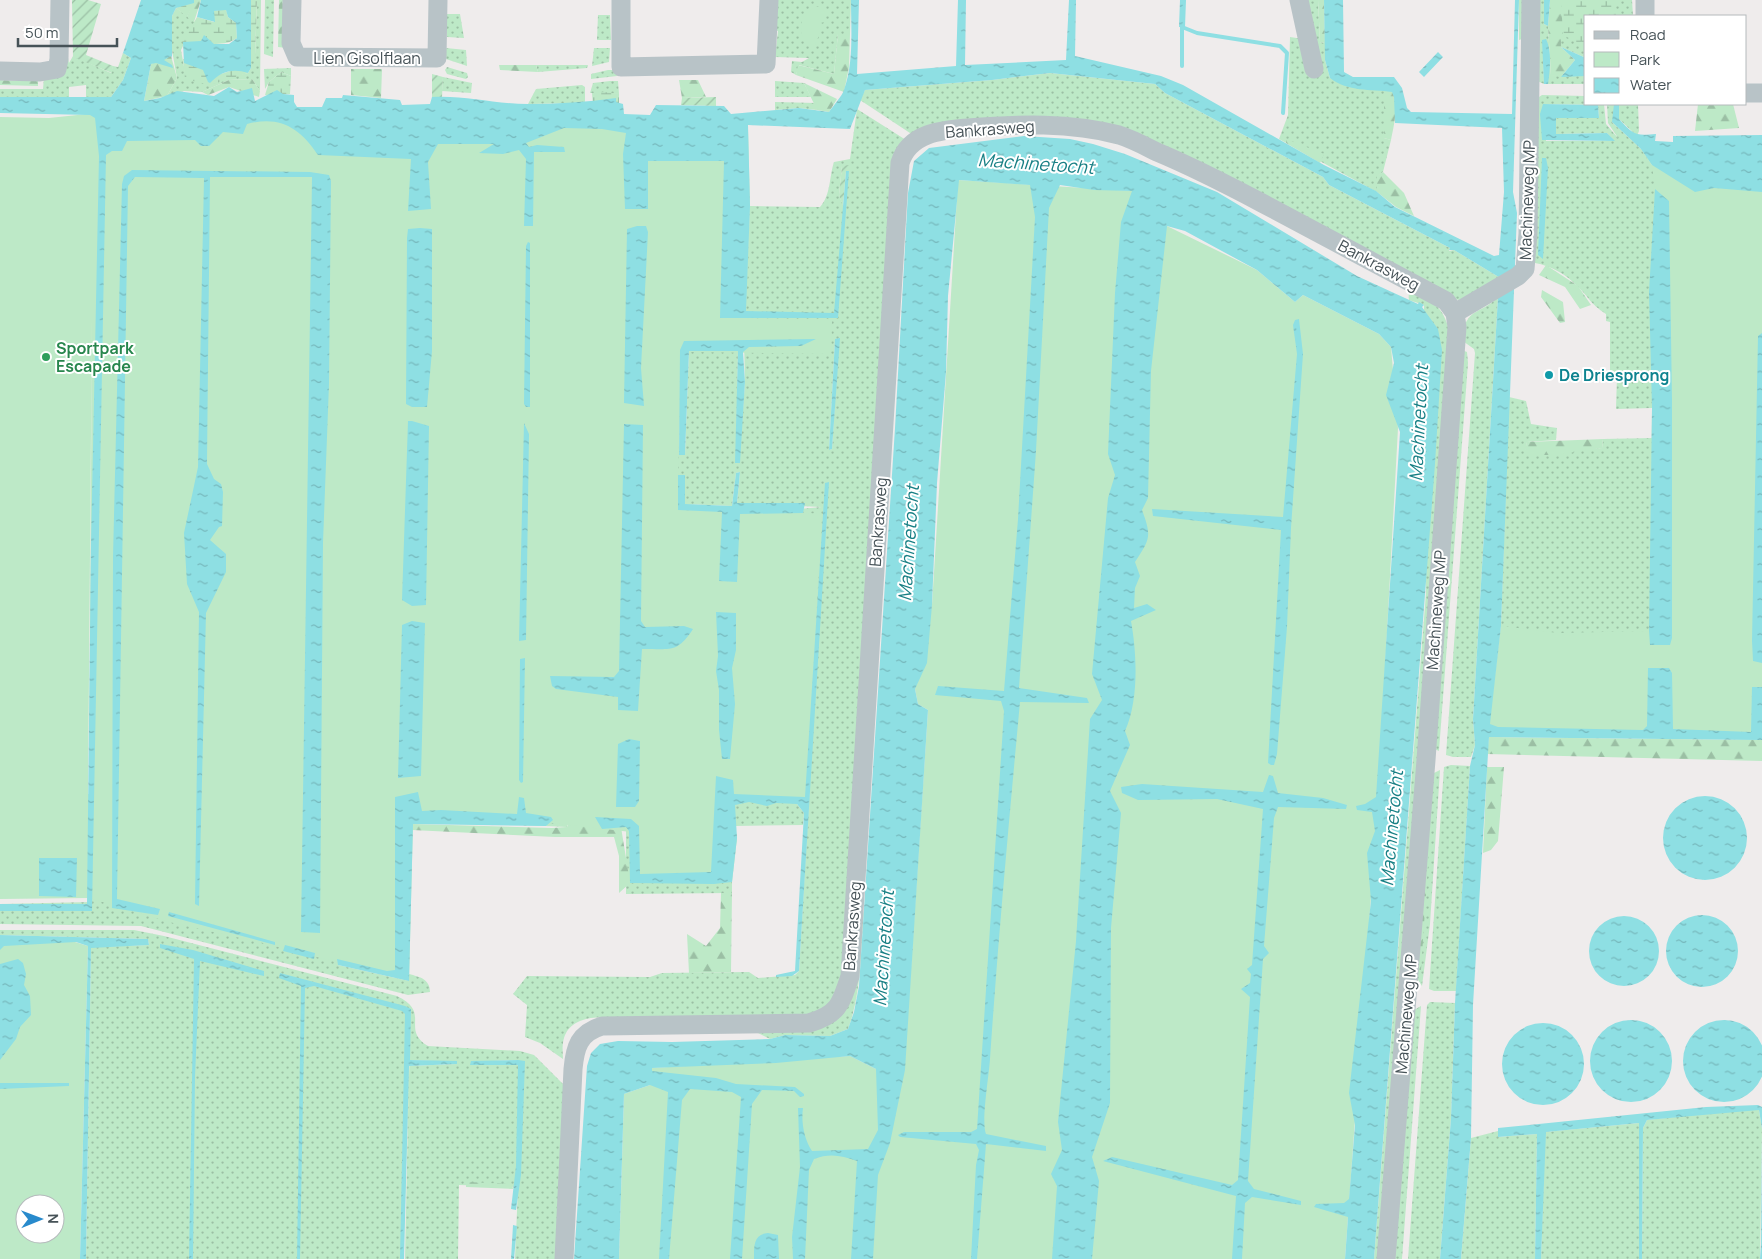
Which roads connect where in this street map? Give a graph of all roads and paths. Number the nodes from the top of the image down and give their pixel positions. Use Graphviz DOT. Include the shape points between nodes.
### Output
graph roads {
  1 [pos="60,0"];
  2 [pos="292,0"];
  3 [pos="438,0"];
  4 [pos="621,0"];
  5 [pos="769,0"];
  6 [pos="1299,0"];
  7 [pos="1530,0"];
  8 [pos="1645,0"];
  9 [pos="1645,15"];
  10 [pos="1314,68"];
  11 [pos="0,71"];
  12 [pos="1747,93"];
  13 [pos="1762,93"];
  14 [pos="1455,313"];
  15 [pos="564,1259"];
  16 [pos="1386,1259"];
  1 -- 11 [label="street" via="56,69"];
  2 -- 3 [label="street, Lien Gisolflaan" via="291,43 297,57 318,58 437,58"];
  4 -- 5 [label="street" via="621,67 766,64"];
  6 -- 10 [label="street"];
  7 -- 14 [label="street, Machineweg MP" via="1525,269"];
  8 -- 9 [label="street"];
  12 -- 13 [label="street"];
  14 -- 15 [label="street, Bankrasweg" via="1446,300 1210,175 1119,135 1071,127 1023,125 959,128 912,141 903,152 900,163 850,976 839,1004 828,1017 809,1023 602,1026 580,1038 572,1076"];
  14 -- 16 [label="street, Machineweg MP" via="1457,327 1426,760"];
}
